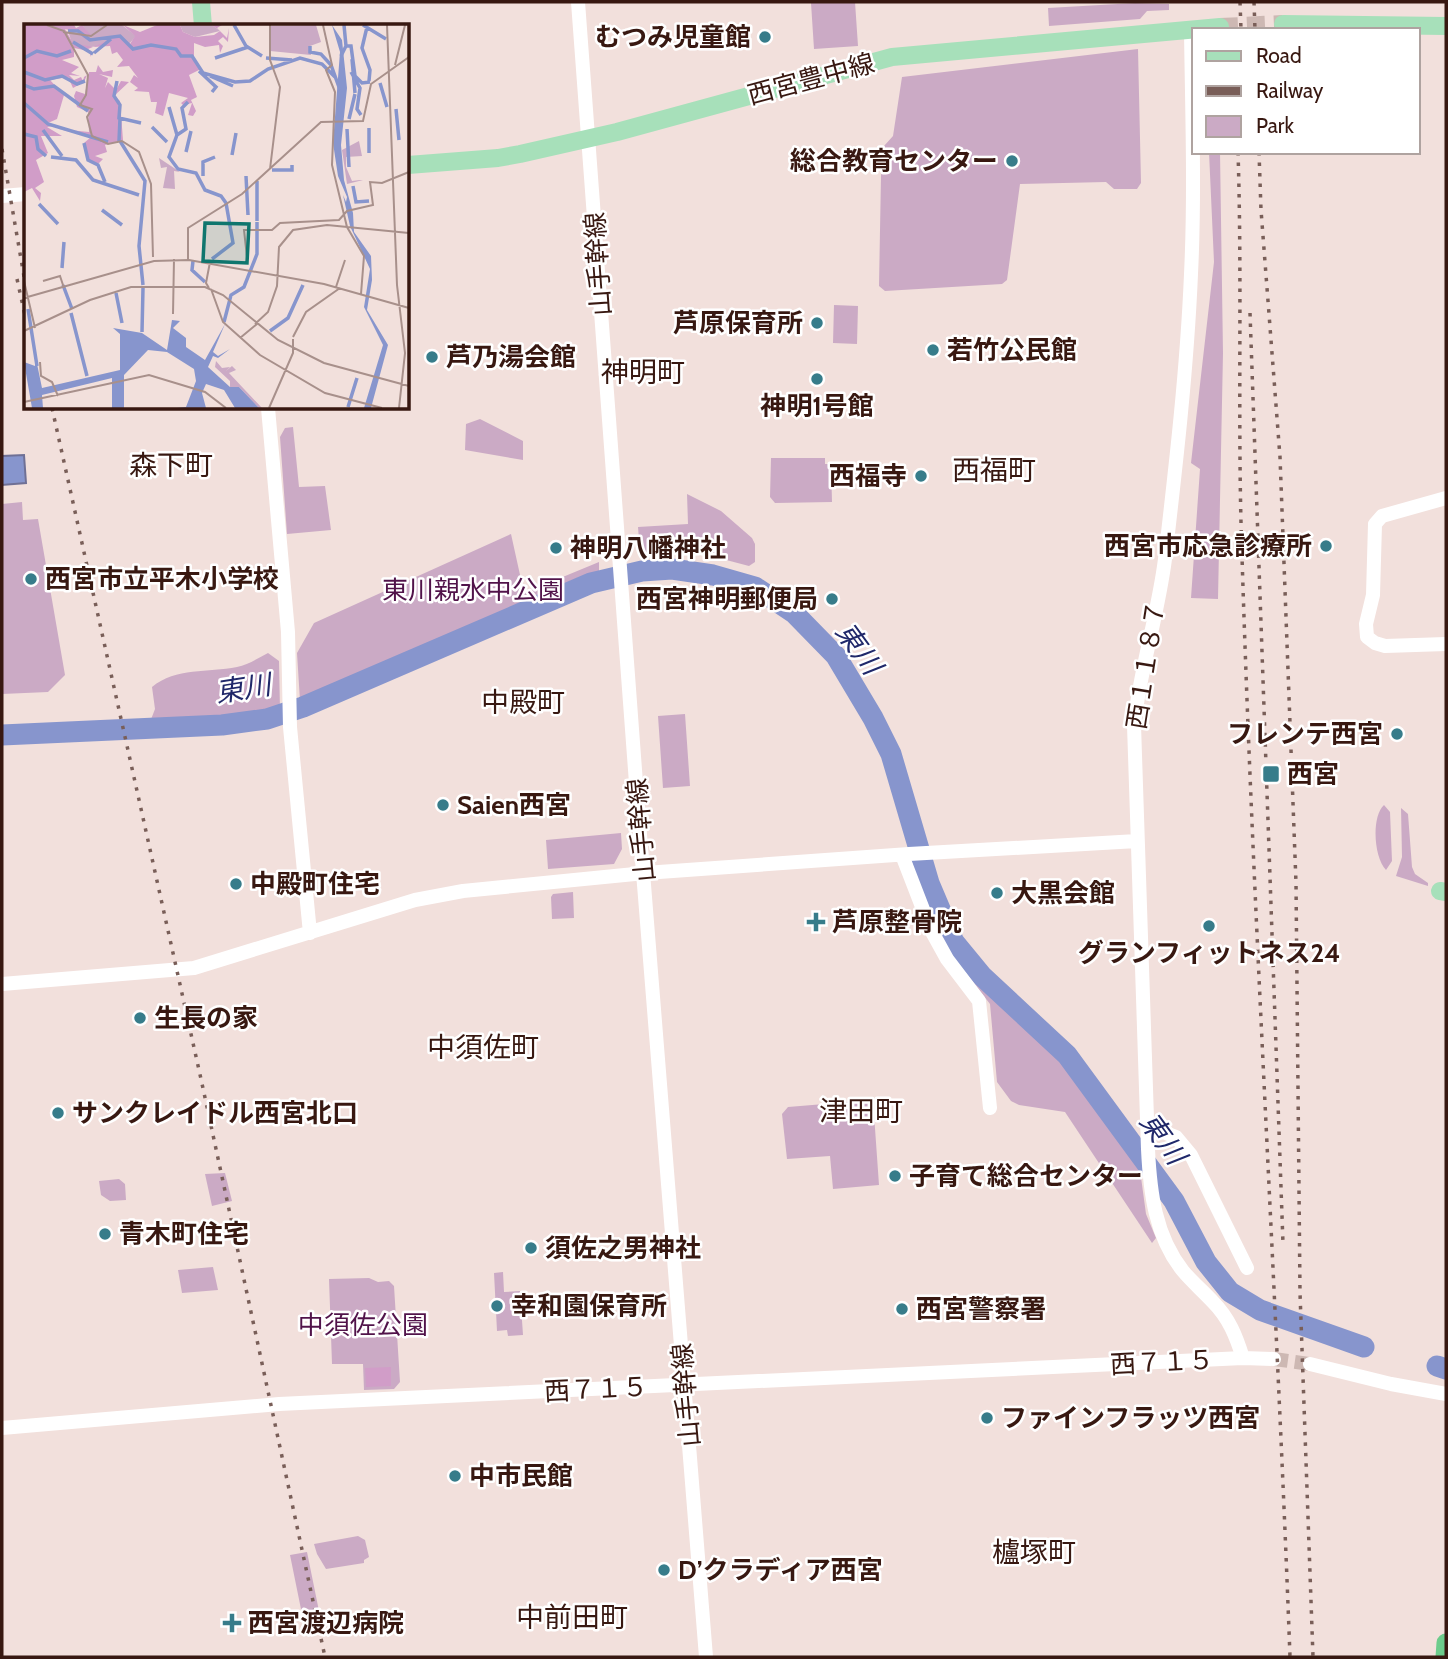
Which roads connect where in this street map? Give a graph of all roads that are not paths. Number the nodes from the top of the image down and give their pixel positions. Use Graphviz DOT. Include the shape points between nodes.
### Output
graph roads {
  1 [pos="201,2"];
  2 [pos="578,2"];
  3 [pos="203,24"];
  4 [pos="1283,24"];
  5 [pos="1446,26"];
  6 [pos="1220,27"];
  7 [pos="1210,28"];
  8 [pos="1191,30"];
  9 [pos="1192,85"];
  10 [pos="589,138"];
  11 [pos="1193,154"];
  12 [pos="410,164"];
  13 [pos="24,194"];
  14 [pos="2,196"];
  15 [pos="268,410"];
  16 [pos="1446,498"];
  17 [pos="1446,644"];
  18 [pos="1137,841"];
  19 [pos="905,854"];
  20 [pos="645,873"];
  21 [pos="310,933"];
  22 [pos="2,984"];
  23 [pos="990,1108"];
  24 [pos="1148,1126"];
  25 [pos="1247,1268"];
  26 [pos="1243,1358"];
  27 [pos="1274,1359"];
  28 [pos="1310,1364"];
  29 [pos="685,1384"];
  30 [pos="1446,1394"];
  31 [pos="2,1428"];
  32 [pos="1446,1643"];
  33 [pos="706,1657"];
  34 [pos="1445,1657"];
  1 -- 3 [label="main road"];
  2 -- 10 [label="street, 山手幹線"];
  4 -- 5 [label="main road"];
  6 -- 7 [label="main road, 西宮豊中線"];
  8 -- 9 [label="street, 西１１８７"];
  8 -- 10 [label="main road, 西宮豊中線" via="892,57"];
  10 -- 12 [label="main road, 西宮豊中線" via="498,158"];
  10 -- 20 [label="street, 山手幹線"];
  11 -- 18 [label="street, 西１１８７" via="1191,276 1180,426 1164,564 1136,709"];
  13 -- 14 [label="street"];
  15 -- 21 [label="street"];
  16 -- 17 [label="street" via="1382,516 1375,524 1373,595 1366,624 1367,637 1385,646"];
  18 -- 19 [label="street"];
  18 -- 24 [label="street, 西１１８７"];
  19 -- 20 [label="street"];
  19 -- 23 [label="street" via="931,930 979,1001"];
  20 -- 21 [label="street" via="463,891 415,900"];
  20 -- 29 [label="street, 山手幹線"];
  21 -- 22 [label="street" via="194,968"];
  24 -- 25 [label="street" via="1176,1137 1191,1155"];
  24 -- 26 [label="street, 西１１８７" via="1150,1188 1159,1226 1189,1279 1224,1315"];
  26 -- 27 [label="street, 西７１５"];
  26 -- 29 [label="street, 西７１５"];
  28 -- 30 [label="street"];
  29 -- 31 [label="street, 西７１５" via="279,1404"];
  29 -- 33 [label="street, 山手幹線"];
  32 -- 34 [label="highway"];
}
